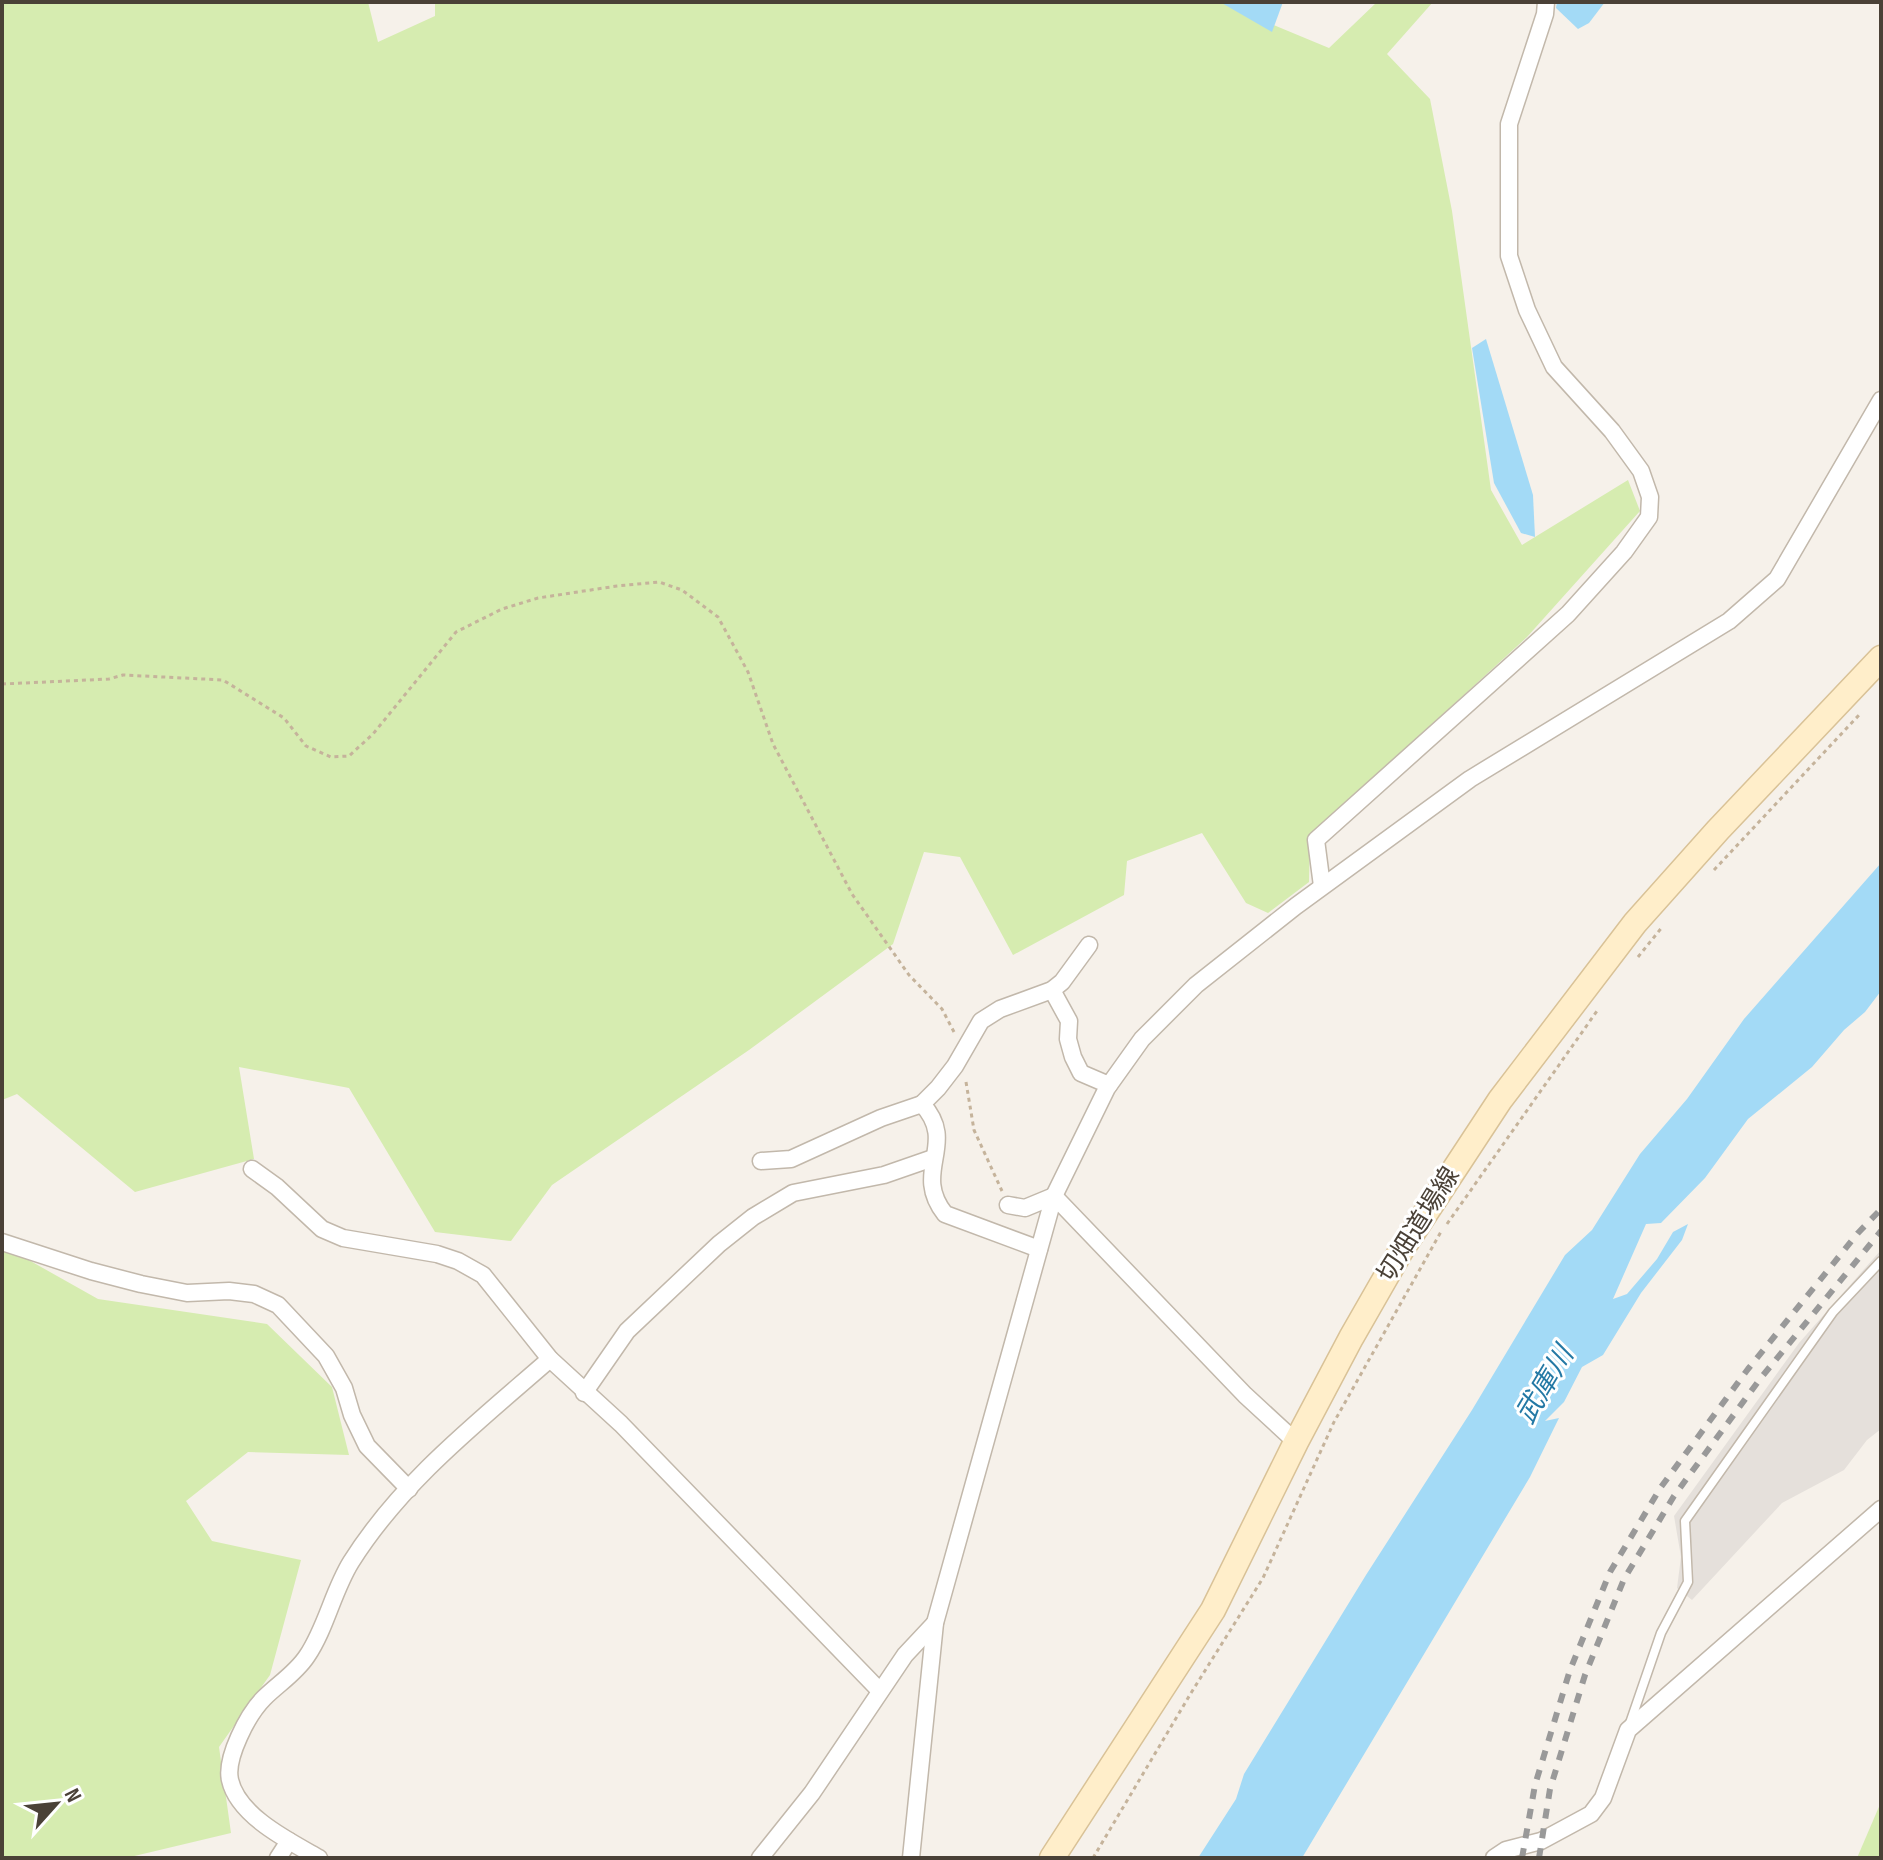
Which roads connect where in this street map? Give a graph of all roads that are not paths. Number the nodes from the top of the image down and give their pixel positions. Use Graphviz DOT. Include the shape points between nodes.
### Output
graph roads {
  1 [pos="1546,2"];
  2 [pos="1881,400"];
  3 [pos="1881,658"];
  4 [pos="1322,886"];
  5 [pos="1089,945"];
  6 [pos="1052,990"];
  7 [pos="1109,1085"];
  8 [pos="922,1104"];
  9 [pos="933,1158"];
  10 [pos="761,1161"];
  11 [pos="252,1169"];
  12 [pos="1054,1196"];
  13 [pos="1008,1205"];
  14 [pos="2,1242"];
  15 [pos="1039,1249"];
  16 [pos="1881,1261"];
  17 [pos="550,1359"];
  18 [pos="584,1393"];
  19 [pos="1296,1442"];
  20 [pos="409,1489"];
  21 [pos="1881,1509"];
  22 [pos="935,1623"];
  23 [pos="880,1691"];
  24 [pos="1628,1730"];
  25 [pos="289,1841"];
  26 [pos="278,1858"];
  27 [pos="319,1858"];
  28 [pos="760,1858"];
  29 [pos="911,1858"];
  30 [pos="1052,1858"];
  31 [pos="1494,1858"];
  1 -- 4 [label="street" via="1509,124 1509,256 1554,367 1641,471 1650,497 1649,517 1568,614 1316,840"];
  2 -- 4 [label="street" via="1777,579 1753,603 1470,779"];
  3 -- 19 [label="main road, 切畑道場線" via="1708,841 1577,995 1402,1249"];
  4 -- 7 [label="street" via="1196,985 1142,1039"];
  5 -- 6 [label="street"];
  6 -- 7 [label="street" via="1069,1021 1070,1048 1081,1073"];
  6 -- 8 [label="street" via="981,1021 955,1066"];
  7 -- 12 [label="street"];
  8 -- 9 [label="street" via="937,1126 939,1143"];
  8 -- 10 [label="street" via="791,1159"];
  9 -- 15 [label="street" via="930,1185 945,1214"];
  9 -- 18 [label="street" via="884,1175 793,1193 753,1217 627,1331"];
  11 -- 17 [label="street" via="322,1229 343,1238 437,1254 483,1275"];
  12 -- 13 [label="street" via="1025,1208"];
  12 -- 15 [label="street"];
  12 -- 19 [label="street"];
  14 -- 20 [label="street" via="141,1284 187,1293 254,1294 278,1305 326,1356 367,1446"];
  15 -- 22 [label="street"];
  16 -- 24 [label="lane" via="1833,1312 1685,1521 1688,1582 1661,1633"];
  17 -- 18 [label="street"];
  17 -- 20 [label="street" via="431,1462"];
  18 -- 23 [label="street" via="621,1424"];
  19 -- 30 [label="main road, 切畑道場線" via="1213,1610"];
  20 -- 25 [label="street" via="349,1565 308,1655 262,1700 233,1754 230,1779 243,1808"];
  21 -- 24 [label="street"];
  22 -- 23 [label="street"];
  22 -- 29 [label="street"];
  23 -- 28 [label="street" via="812,1793"];
  24 -- 31 [label="street" via="1603,1798 1591,1814"];
  25 -- 26 [label="street"];
  25 -- 27 [label="street"];
}
